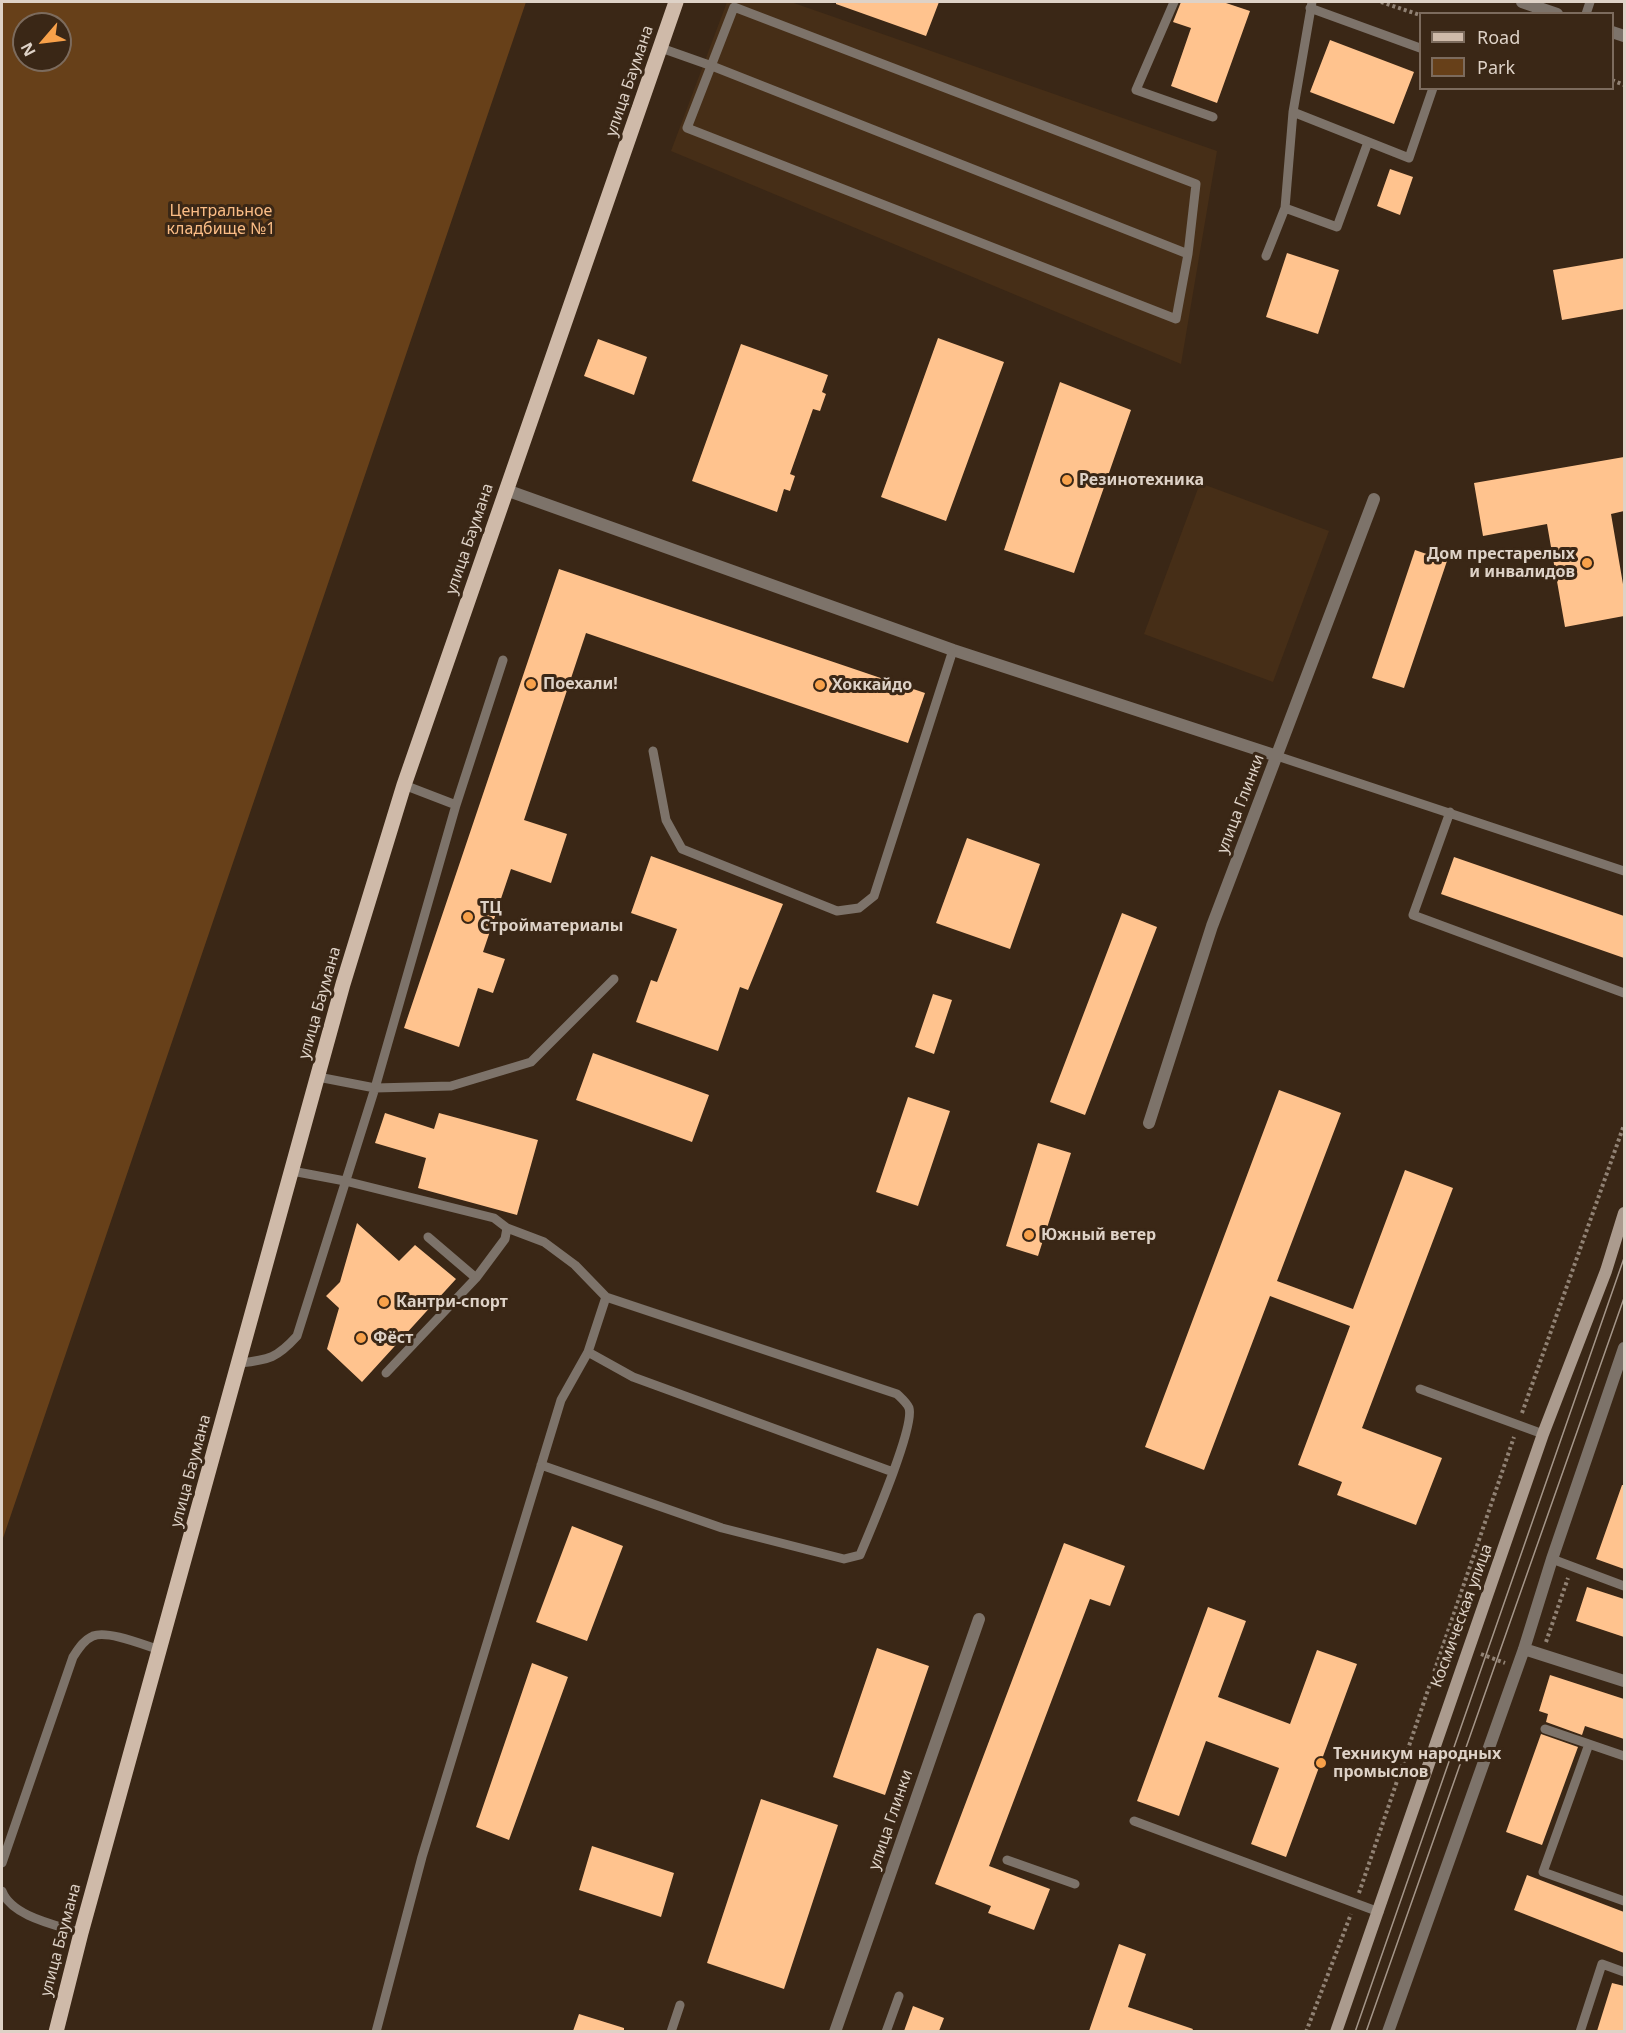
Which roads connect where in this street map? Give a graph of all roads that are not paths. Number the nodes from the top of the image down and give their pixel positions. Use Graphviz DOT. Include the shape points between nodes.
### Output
graph roads {
  1 [pos="676,2"];
  2 [pos="1174,2"];
  3 [pos="1522,2"];
  4 [pos="1311,5"];
  5 [pos="1551,12"];
  6 [pos="661,48"];
  7 [pos="1419,48"];
  8 [pos="712,66"];
  9 [pos="1432,90"];
  10 [pos="1293,112"];
  11 [pos="1213,117"];
  12 [pos="1368,142"];
  13 [pos="1285,208"];
  14 [pos="1188,254"];
  15 [pos="1266,256"];
  16 [pos="506,490"];
  17 [pos="1374,499"];
  18 [pos="953,650"];
  19 [pos="503,660"];
  20 [pos="653,751"];
  21 [pos="1277,756"];
  22 [pos="404,785"];
  23 [pos="456,805"];
  24 [pos="1450,812"];
  25 [pos="1624,872"];
  26 [pos="614,979"];
  27 [pos="1624,993"];
  28 [pos="318,1077"];
  29 [pos="375,1088"];
  30 [pos="1149,1123"];
  31 [pos="292,1171"];
  32 [pos="345,1182"];
  33 [pos="1624,1213"];
  34 [pos="507,1228"];
  35 [pos="428,1237"];
  36 [pos="476,1278"];
  37 [pos="606,1297"];
  38 [pos="1624,1348"];
  39 [pos="588,1352"];
  40 [pos="240,1363"];
  41 [pos="386,1373"];
  42 [pos="1420,1389"];
  43 [pos="1543,1434"];
  44 [pos="541,1466"];
  45 [pos="893,1472"];
  46 [pos="1552,1559"];
  47 [pos="1624,1587"];
  48 [pos="979,1619"];
  49 [pos="1524,1649"];
  50 [pos="160,1650"];
  51 [pos="1624,1681"];
  52 [pos="1545,1729"];
  53 [pos="1589,1744"];
  54 [pos="1624,1756"];
  55 [pos="1134,1821"];
  56 [pos="1007,1860"];
  57 [pos="2,1863"];
  58 [pos="1075,1884"];
  59 [pos="2,1892"];
  60 [pos="1624,1901"];
  61 [pos="1379,1912"];
  62 [pos="81,1933"];
  63 [pos="1624,1971"];
  64 [pos="899,1996"];
  65 [pos="680,2005"];
  66 [pos="56,2031"];
  67 [pos="375,2031"];
  68 [pos="671,2031"];
  69 [pos="835,2031"];
  70 [pos="886,2031"];
  71 [pos="1336,2031"];
  72 [pos="1388,2031"];
  73 [pos="1580,2031"];
  1 -- 6 [label="main road, улица Баумана"];
  2 -- 11 [label="lane" via="1136,90"];
  3 -- 5 [label="street"];
  4 -- 7 [label="lane"];
  4 -- 10 [label="lane"];
  6 -- 8 [label="lane"];
  6 -- 16 [label="main road, улица Баумана"];
  8 -- 14 [label="lane"];
  8 -- 14 [label="lane" via="734,7 1196,184"];
  8 -- 14 [label="lane" via="687,128 1176,319"];
  9 -- 12 [label="lane" via="1409,158"];
  10 -- 12 [label="lane"];
  10 -- 13 [label="lane"];
  12 -- 13 [label="lane" via="1337,226"];
  13 -- 15 [label="lane"];
  16 -- 18 [label="street"];
  16 -- 22 [label="main road, улица Баумана"];
  17 -- 21 [label="street, улица Глинки"];
  18 -- 20 [label="lane" via="874,896 859,908 837,911 682,849 666,820"];
  18 -- 21 [label="street"];
  19 -- 23 [label="lane"];
  21 -- 24 [label="lane"];
  21 -- 30 [label="street, улица Глинки" via="1212,926"];
  22 -- 23 [label="lane"];
  22 -- 28 [label="main road, улица Баумана"];
  23 -- 29 [label="lane"];
  24 -- 25 [label="lane"];
  24 -- 27 [label="lane" via="1413,915"];
  26 -- 29 [label="lane" via="531,1062 451,1086"];
  28 -- 29 [label="lane"];
  28 -- 31 [label="main road, улица Баумана"];
  29 -- 32 [label="lane"];
  31 -- 32 [label="lane"];
  31 -- 40 [label="main road, улица Баумана"];
  32 -- 34 [label="lane" via="494,1218"];
  32 -- 40 [label="lane" via="297,1336 284,1351 264,1360"];
  33 -- 43 [label="main road, Космическая улица" via="1606,1271"];
  34 -- 36 [label="lane" via="505,1239"];
  34 -- 37 [label="lane" via="544,1242 575,1265"];
  35 -- 36 [label="lane"];
  36 -- 41 [label="lane"];
  37 -- 39 [label="lane"];
  37 -- 45 [label="lane" via="897,1394 909,1407 909,1424"];
  38 -- 46 [label="street"];
  39 -- 44 [label="lane" via="561,1400"];
  39 -- 45 [label="lane" via="633,1377"];
  40 -- 50 [label="main road, улица Баумана"];
  42 -- 43 [label="lane"];
  43 -- 61 [label="main road, Космическая улица"];
  44 -- 45 [label="lane" via="722,1528 844,1559 860,1555"];
  44 -- 67 [label="lane" via="422,1857"];
  46 -- 47 [label="lane"];
  46 -- 49 [label="street"];
  48 -- 69 [label="street, улица Глинки"];
  49 -- 51 [label="street"];
  49 -- 72 [label="street"];
  50 -- 57 [label="lane" via="109,1635 95,1635 83,1643 73,1657"];
  50 -- 62 [label="main road, улица Баумана"];
  52 -- 53 [label="lane"];
  53 -- 54 [label="lane"];
  53 -- 60 [label="lane" via="1543,1872"];
  55 -- 61 [label="lane"];
  56 -- 58 [label="lane"];
  59 -- 62 [label="lane" via="24,1914"];
  61 -- 71 [label="main road, Космическая улица"];
  62 -- 66 [label="main road, улица Баумана"];
  63 -- 73 [label="lane" via="1602,1964"];
  64 -- 70 [label="lane"];
  65 -- 68 [label="lane"];
}
